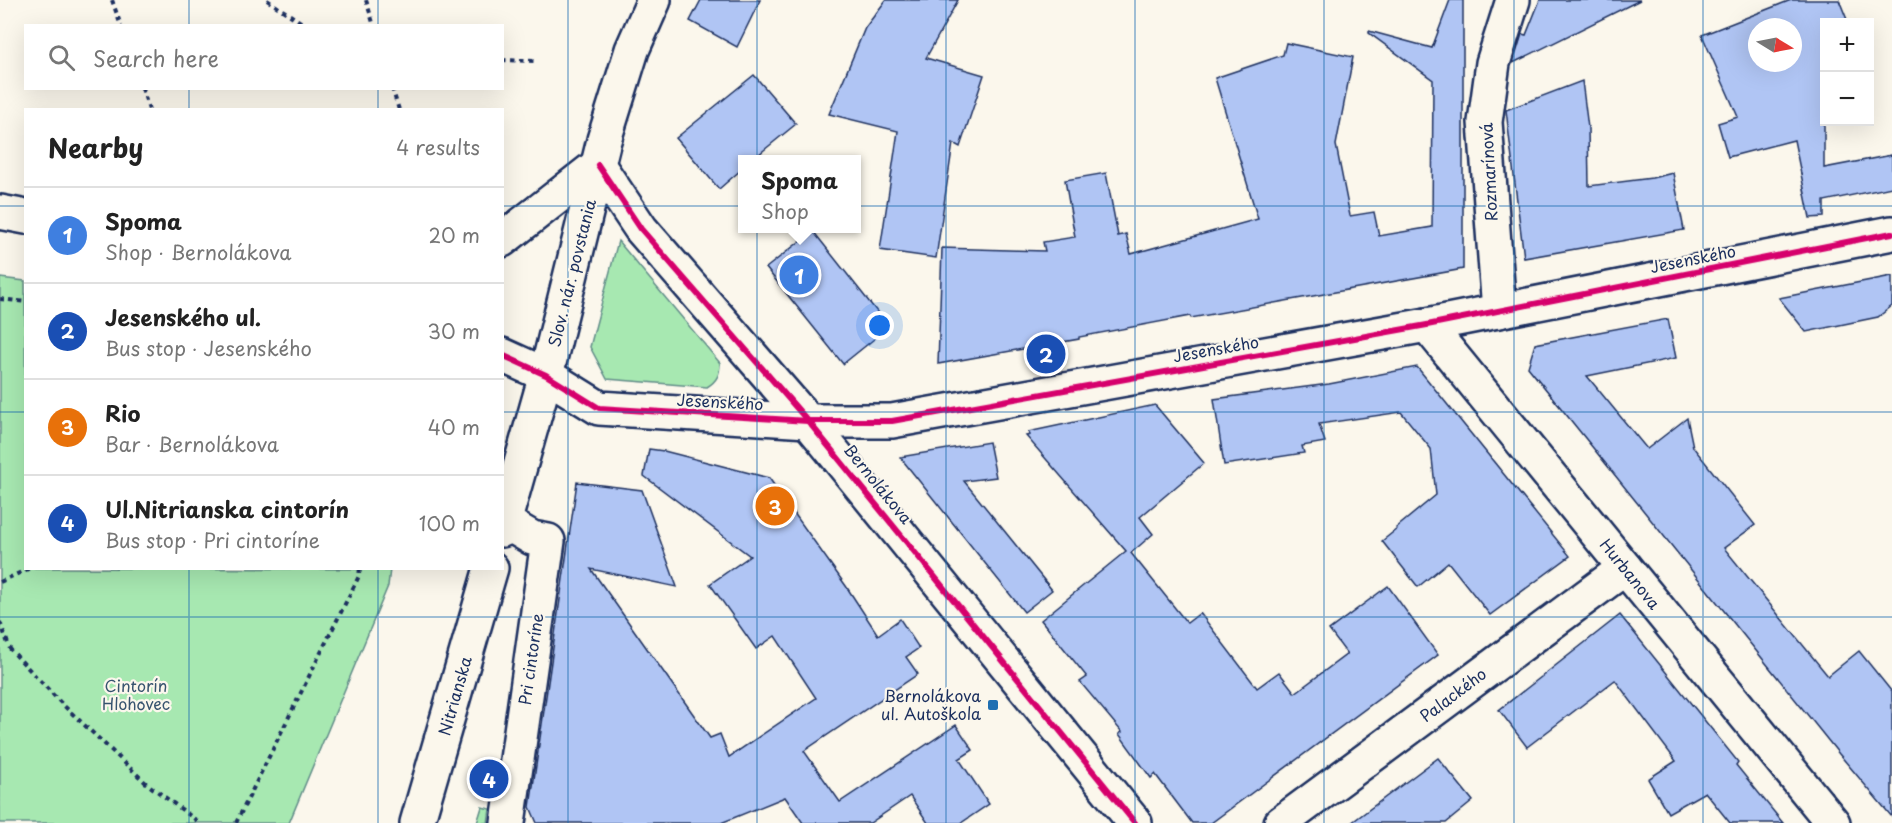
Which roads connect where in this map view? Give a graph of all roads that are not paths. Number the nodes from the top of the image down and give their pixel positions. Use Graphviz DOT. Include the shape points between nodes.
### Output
graph roads {
  1 [pos="654,0"];
  2 [pos="1513,0"];
  3 [pos="598,165"];
  4 [pos="0,212"];
  5 [pos="24,217"];
  6 [pos="1892,233"];
  7 [pos="504,238"];
  8 [pos="1499,311"];
  9 [pos="1427,325"];
  10 [pos="504,356"];
  11 [pos="546,375"];
  12 [pos="808,420"];
  13 [pos="504,517"];
  14 [pos="504,521"];
  15 [pos="1625,568"];
  16 [pos="491,570"];
  17 [pos="417,823"];
  18 [pos="508,823"];
  19 [pos="1135,823"];
  20 [pos="1281,823"];
  21 [pos="1833,823"];
  1 -- 3 [label="street, Slov. nár. povstania" via="632,50"];
  2 -- 8 [label="street, Rozmarínová" via="1493,63 1485,122"];
  3 -- 7 [label="street"];
  3 -- 11 [label="street, Slov. nár. povstania"];
  3 -- 12 [label="street, Bernolákova" via="641,229"];
  4 -- 5 [label="street"];
  6 -- 8 [label="street, Jesenského"];
  8 -- 9 [label="street, Jesenského"];
  9 -- 12 [label="street, Jesenského" via="891,421"];
  9 -- 15 [label="street, Hurbanova"];
  10 -- 11 [label="street, Jesenského"];
  11 -- 12 [label="street, Jesenského" via="599,408"];
  11 -- 13 [label="street"];
  12 -- 19 [label="street, Bernolákova"];
  14 -- 18 [label="street, Pri cintoríne" via="532,538 548,541"];
  15 -- 20 [label="street, Palackého"];
  15 -- 21 [label="street, Hurbanova"];
  16 -- 17 [label="street, Nitrianska"];
}
